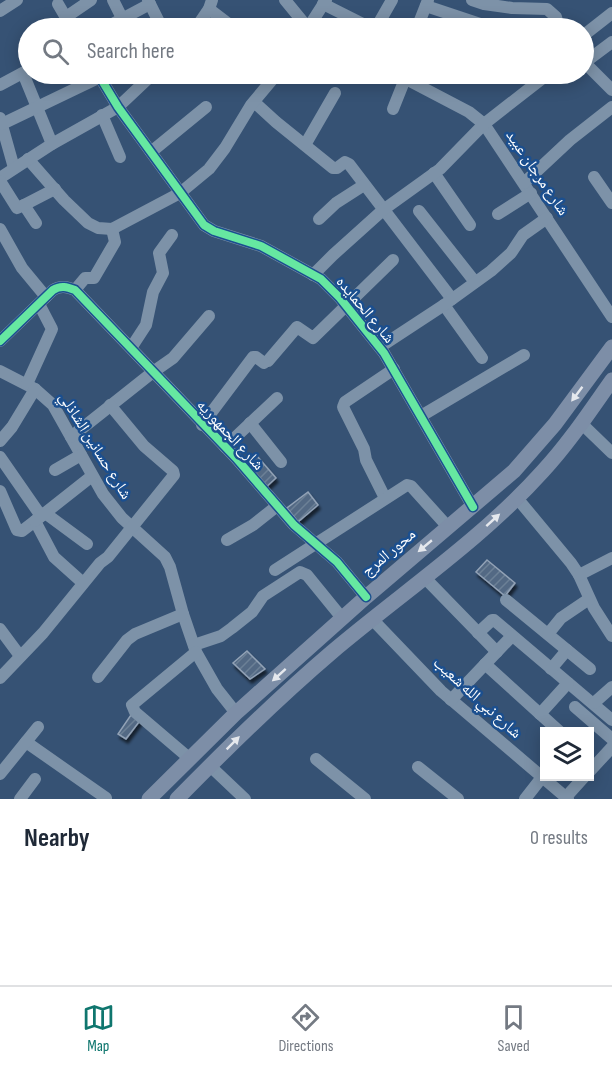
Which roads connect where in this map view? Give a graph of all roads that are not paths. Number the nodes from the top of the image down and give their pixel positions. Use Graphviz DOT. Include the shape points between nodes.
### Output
graph roads {
  1 [pos="17,0"];
  2 [pos="91,0"];
  3 [pos="113,0"];
  4 [pos="285,0"];
  5 [pos="392,0"];
  6 [pos="480,1"];
  7 [pos="149,2"];
  8 [pos="325,2"];
  9 [pos="427,3"];
  10 [pos="58,4"];
  11 [pos="525,4"];
  12 [pos="210,5"];
  13 [pos="0,11"];
  14 [pos="612,13"];
  15 [pos="66,18"];
  16 [pos="74,18"];
  17 [pos="122,18"];
  18 [pos="132,18"];
  19 [pos="157,18"];
  20 [pos="202,18"];
  21 [pos="224,18"];
  22 [pos="300,18"];
  23 [pos="315,18"];
  24 [pos="347,18"];
  25 [pos="382,18"];
  26 [pos="421,18"];
  27 [pos="466,18"];
  28 [pos="556,18"];
  29 [pos="594,27"];
  30 [pos="612,42"];
  31 [pos="594,55"];
  32 [pos="594,72"];
  33 [pos="18,75"];
  34 [pos="30,84"];
  35 [pos="82,84"];
  36 [pos="104,84"];
  37 [pos="141,84"];
  38 [pos="269,84"];
  39 [pos="403,84"];
  40 [pos="420,84"];
  41 [pos="535,84"];
  42 [pos="0,85"];
  43 [pos="612,90"];
  44 [pos="335,93"];
  45 [pos="254,102"];
  46 [pos="37,107"];
  47 [pos="118,107"];
  48 [pos="206,107"];
  49 [pos="612,107"];
  50 [pos="393,109"];
  51 [pos="102,115"];
  52 [pos="484,124"];
  53 [pos="1,125"];
  54 [pos="52,144"];
  55 [pos="306,145"];
  56 [pos="151,152"];
  57 [pos="120,157"];
  58 [pos="28,159"];
  59 [pos="14,168"];
  60 [pos="434,173"];
  61 [pos="594,177"];
  62 [pos="0,179"];
  63 [pos="364,185"];
  64 [pos="528,188"];
  65 [pos="55,189"];
  66 [pos="180,193"];
  67 [pos="612,203"];
  68 [pos="24,205"];
  69 [pos="383,210"];
  70 [pos="419,211"];
  71 [pos="498,214"];
  72 [pos="547,218"];
  73 [pos="319,219"];
  74 [pos="36,223"];
  75 [pos="470,225"];
  76 [pos="0,229"];
  77 [pos="112,229"];
  78 [pos="172,235"];
  79 [pos="393,260"];
  80 [pos="313,275"];
  81 [pos="475,282"];
  82 [pos="75,290"];
  83 [pos="42,301"];
  84 [pos="448,302"];
  85 [pos="346,304"];
  86 [pos="209,316"];
  87 [pos="612,317"];
  88 [pos="0,340"];
  89 [pos="380,347"];
  90 [pos="612,347"];
  91 [pos="131,348"];
  92 [pos="524,355"];
  93 [pos="482,358"];
  94 [pos="394,369"];
  95 [pos="0,371"];
  96 [pos="153,372"];
  97 [pos="612,380"];
  98 [pos="31,386"];
  99 [pos="277,398"];
  100 [pos="110,405"];
  101 [pos="422,416"];
  102 [pos="250,423"];
  103 [pos="581,423"];
  104 [pos="202,425"];
  105 [pos="71,437"];
  106 [pos="0,441"];
  107 [pos="225,447"];
  108 [pos="612,453"];
  109 [pos="81,455"];
  110 [pos="0,457"];
  111 [pos="526,458"];
  112 [pos="281,462"];
  113 [pos="55,470"];
  114 [pos="542,473"];
  115 [pos="92,476"];
  116 [pos="0,491"];
  117 [pos="385,498"];
  118 [pos="517,498"];
  119 [pos="3,506"];
  120 [pos="277,506"];
  121 [pos="473,507"];
  122 [pos="40,517"];
  123 [pos="132,527"];
  124 [pos="448,527"];
  125 [pos="227,540"];
  126 [pos="315,543"];
  127 [pos="87,544"];
  128 [pos="612,558"];
  129 [pos="275,570"];
  130 [pos="579,575"];
  131 [pos="424,577"];
  132 [pos="83,583"];
  133 [pos="366,597"];
  134 [pos="589,599"];
  135 [pos="506,600"];
  136 [pos="183,614"];
  137 [pos="342,618"];
  138 [pos="372,619"];
  139 [pos="0,629"];
  140 [pos="478,633"];
  141 [pos="548,634"];
  142 [pos="512,636"];
  143 [pos="612,636"];
  144 [pos="195,649"];
  145 [pos="567,650"];
  146 [pos="497,651"];
  147 [pos="20,656"];
  148 [pos="485,664"];
  149 [pos="551,669"];
  150 [pos="590,669"];
  151 [pos="0,677"];
  152 [pos="98,677"];
  153 [pos="568,683"];
  154 [pos="612,687"];
  155 [pos="451,700"];
  156 [pos="594,704"];
  157 [pos="575,707"];
  158 [pos="236,713"];
  159 [pos="540,714"];
  160 [pos="612,720"];
  161 [pos="38,727"];
  162 [pos="554,727"];
  163 [pos="612,739"];
  164 [pos="26,742"];
  165 [pos="612,747"];
  166 [pos="189,758"];
  167 [pos="316,759"];
  168 [pos="594,763"];
  169 [pos="210,766"];
  170 [pos="418,767"];
  171 [pos="0,774"];
  172 [pos="540,774"];
  173 [pos="35,779"];
  174 [pos="540,780"];
  175 [pos="548,781"];
  176 [pos="582,781"];
  177 [pos="106,798"];
  178 [pos="567,798"];
  179 [pos="20,799"];
  180 [pos="149,799"];
  181 [pos="177,799"];
  182 [pos="245,799"];
  183 [pos="365,799"];
  184 [pos="458,799"];
  185 [pos="525,799"];
  1 -- 13 [label="street"];
  2 -- 16 [label="street"];
  3 -- 17 [label="street"];
  4 -- 22 [label="street"];
  5 -- 25 [label="street"];
  6 -- 11 [label="street"];
  7 -- 18 [label="street"];
  7 -- 19 [label="street"];
  8 -- 23 [label="street"];
  8 -- 24 [label="street"];
  9 -- 26 [label="street"];
  9 -- 27 [label="street"];
  10 -- 15 [label="street"];
  11 -- 28 [label="street" via="547,9"];
  12 -- 20 [label="street"];
  12 -- 21 [label="street"];
  14 -- 29 [label="street"];
  30 -- 31 [label="street"];
  32 -- 43 [label="street"];
  33 -- 42 [label="street"];
  34 -- 46 [label="street"];
  35 -- 46 [label="street"];
  36 -- 47 [label="street, شارع الحمايده"];
  37 -- 47 [label="street"];
  38 -- 45 [label="street"];
  39 -- 50 [label="street"];
  40 -- 52 [label="street, شارع مرجان عبيد"];
  41 -- 52 [label="street"];
  44 -- 55 [label="street"];
  45 -- 55 [label="street"];
  45 -- 66 [label="street" via="209,169"];
  46 -- 53 [label="street"];
  46 -- 54 [label="street"];
  47 -- 51 [label="street"];
  47 -- 56 [label="street, شارع الحمايده"];
  48 -- 56 [label="street"];
  49 -- 64 [label="street" via="570,140"];
  51 -- 54 [label="street"];
  51 -- 57 [label="street"];
  52 -- 60 [label="street"];
  52 -- 64 [label="street, شارع مرجان عبيد"];
  53 -- 59 [label="street"];
  54 -- 58 [label="street"];
  55 -- 63 [label="street" via="334,169 347,163"];
  56 -- 66 [label="street, شارع الحمايده"];
  58 -- 59 [label="street"];
  58 -- 65 [label="street"];
  59 -- 62 [label="street"];
  60 -- 69 [label="street"];
  60 -- 75 [label="street"];
  61 -- 67 [label="street"];
  62 -- 68 [label="street" via="18,208"];
  63 -- 69 [label="street"];
  63 -- 73 [label="street"];
  64 -- 71 [label="street"];
  64 -- 72 [label="street, شارع مرجان عبيد"];
  65 -- 68 [label="street"];
  65 -- 77 [label="street" via="88,223"];
  66 -- 77 [label="street"];
  66 -- 80 [label="street, شارع الحمايده" via="209,228 247,240"];
  68 -- 74 [label="street"];
  69 -- 80 [label="street"];
  69 -- 84 [label="street"];
  70 -- 81 [label="street"];
  72 -- 81 [label="street" via="523,235 511,253"];
  72 -- 87 [label="street, شارع مرجان عبيد"];
  76 -- 83 [label="street"];
  77 -- 82 [label="street" via="114,242 94,278 85,278"];
  78 -- 91 [label="street" via="159,253 163,273 153,292 146,325"];
  79 -- 85 [label="street"];
  80 -- 85 [label="street, شارع الحمايده"];
  81 -- 84 [label="street"];
  82 -- 83 [label="street" via="58,287"];
  82 -- 91 [label="street, شارع الجمهوريه"];
  83 -- 88 [label="street"];
  83 -- 98 [label="street" via="52,330"];
  84 -- 89 [label="street"];
  84 -- 93 [label="street"];
  85 -- 89 [label="street, شارع الحمايده"];
  85 -- 104 [label="street" via="312,339 297,327 266,362 253,357"];
  86 -- 96 [label="street" via="176,355"];
  89 -- 94 [label="street, شارع الحمايده"];
  90 -- 111 [label="main road, محور المرج, one-way"];
  91 -- 96 [label="street, شارع الجمهوريه"];
  92 -- 101 [label="street"];
  94 -- 101 [label="street, شارع الحمايده"];
  94 -- 117 [label="street" via="343,405"];
  95 -- 98 [label="street, شارع حسانين الشاذلي"];
  96 -- 100 [label="street"];
  96 -- 104 [label="street, شارع الجمهوريه"];
  97 -- 103 [label="main road"];
  98 -- 105 [label="street, شارع حسانين الشاذلي" via="53,405"];
  98 -- 106 [label="street" via="12,427"];
  99 -- 102 [label="street"];
  100 -- 105 [label="street"];
  100 -- 123 [label="street" via="144,446 174,473"];
  101 -- 121 [label="street, شارع الحمايده"];
  102 -- 107 [label="street"];
  102 -- 112 [label="street"];
  103 -- 108 [label="street"];
  103 -- 114 [label="main road"];
  104 -- 107 [label="street, شارع الجمهوريه"];
  105 -- 109 [label="street, شارع حسانين الشاذلي"];
  107 -- 120 [label="street, شارع الجمهوريه"];
  109 -- 113 [label="street"];
  109 -- 115 [label="street, شارع حسانين الشاذلي"];
  110 -- 122 [label="street"];
  111 -- 114 [label="main road"];
  111 -- 121 [label="main road, محور المرج"];
  114 -- 118 [label="main road"];
  115 -- 122 [label="street"];
  115 -- 123 [label="street, شارع حسانين الشاذلي"];
  116 -- 119 [label="street"];
  117 -- 124 [label="street" via="409,485"];
  117 -- 126 [label="street"];
  118 -- 130 [label="street"];
  131 -- 118 [label="main road, one-way"];
  119 -- 122 [label="street" via="18,531"];
  120 -- 125 [label="street"];
  120 -- 126 [label="street, شارع الجمهوريه"];
  121 -- 124 [label="main road, محور المرج"];
  122 -- 127 [label="street"];
  122 -- 132 [label="street" via="54,557"];
  123 -- 132 [label="street"];
  123 -- 136 [label="street, شارع حسانين الشاذلي" via="165,557"];
  124 -- 133 [label="main road, محور المرج, one-way"];
  126 -- 129 [label="street"];
  126 -- 133 [label="street, شارع الجمهوريه"];
  128 -- 130 [label="street"];
  130 -- 134 [label="street"];
  131 -- 138 [label="main road"];
  131 -- 140 [label="street"];
  132 -- 147 [label="street"];
  133 -- 137 [label="main road, محور المرج"];
  134 -- 141 [label="street" via="561,618"];
  134 -- 143 [label="street"];
  135 -- 141 [label="street"];
  136 -- 144 [label="street, شارع حسانين الشاذلي"];
  136 -- 152 [label="street" via="135,634"];
  137 -- 144 [label="street" via="307,575 300,572 263,596 252,612 232,628"];
  137 -- 158 [label="main road, محور المرج, one-way"];
  138 -- 155 [label="street, شارع نبي الله شعيب"];
  169 -- 138 [label="main road, one-way"];
  139 -- 147 [label="street"];
  140 -- 142 [label="street" via="493,619"];
  140 -- 146 [label="street"];
  141 -- 145 [label="street"];
  142 -- 146 [label="street"];
  142 -- 149 [label="street"];
  144 -- 158 [label="street, شارع حسانين الشاذلي" via="217,689"];
  144 -- 166 [label="street" via="132,707"];
  145 -- 149 [label="street"];
  145 -- 150 [label="street"];
  146 -- 148 [label="street"];
  147 -- 151 [label="street"];
  148 -- 155 [label="street"];
  148 -- 159 [label="street"];
  149 -- 153 [label="street"];
  153 -- 156 [label="street"];
  153 -- 159 [label="street"];
  154 -- 156 [label="street"];
  155 -- 172 [label="street, شارع نبي الله شعيب"];
  156 -- 160 [label="street"];
  157 -- 163 [label="street"];
  158 -- 166 [label="main road, محور المرج"];
  159 -- 162 [label="street"];
  161 -- 164 [label="street"];
  164 -- 171 [label="street"];
  164 -- 177 [label="street"];
  165 -- 168 [label="street"];
  166 -- 180 [label="main road, محور المرج"];
  167 -- 183 [label="street"];
  169 -- 181 [label="main road"];
  169 -- 182 [label="street"];
  170 -- 184 [label="street"];
  173 -- 179 [label="street"];
  174 -- 185 [label="street"];
  175 -- 178 [label="street, شارع نبي الله شعيب"];
  176 -- 178 [label="street"];
}
